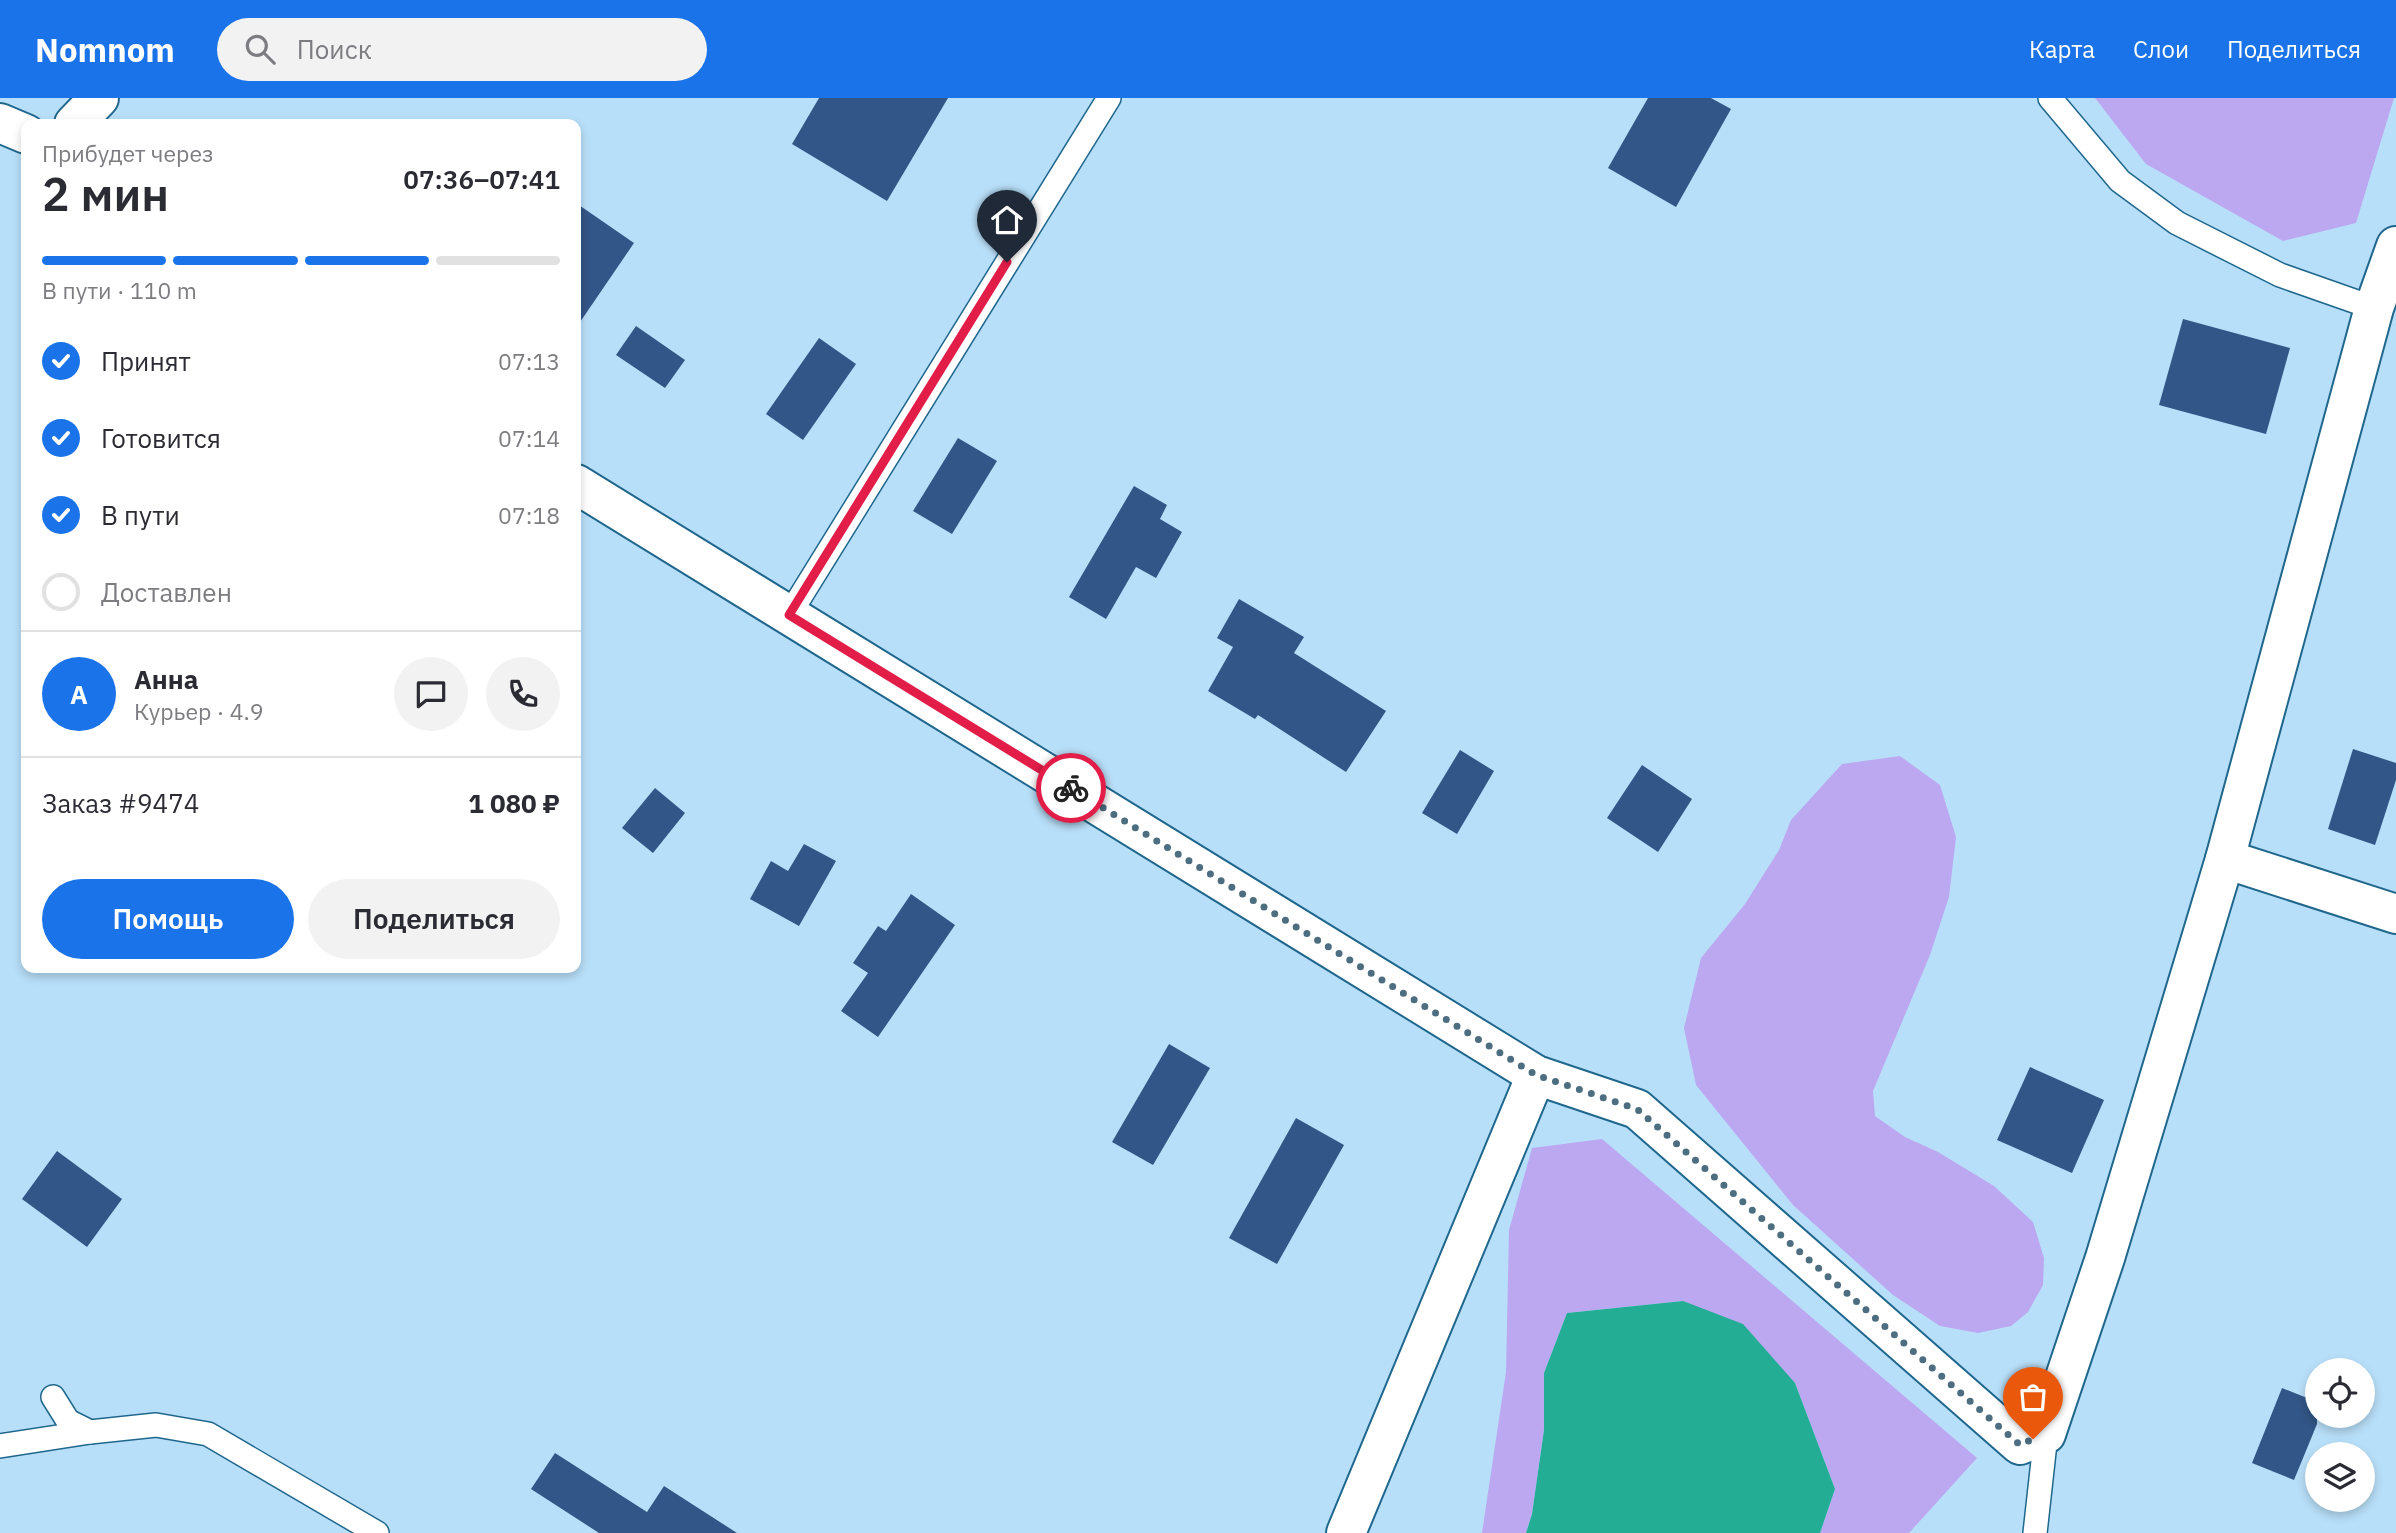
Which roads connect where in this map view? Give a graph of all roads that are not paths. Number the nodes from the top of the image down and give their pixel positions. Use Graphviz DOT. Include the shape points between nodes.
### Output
graph roads {
  1 [pos="99,98"];
  2 [pos="1109,98"];
  3 [pos="2050,98"];
  4 [pos="79,119"];
  5 [pos="0,123"];
  6 [pos="21,132"];
  7 [pos="2396,246"];
  8 [pos="2374,308"];
  9 [pos="581,487"];
  10 [pos="789,615"];
  11 [pos="2225,859"];
  12 [pos="2396,914"];
  13 [pos="1536,1075"];
  14 [pos="53,1397"];
  15 [pos="90,1432"];
  16 [pos="2046,1434"];
  17 [pos="0,1446"];
  18 [pos="377,1533"];
  19 [pos="1346,1533"];
  20 [pos="2035,1533"];
  1 -- 4 [label="street"];
  2 -- 10 [label="lane"];
  3 -- 8 [label="lane" via="2120,181 2177,223 2280,275"];
  5 -- 6 [label="street"];
  7 -- 8 [label="street"];
  8 -- 11 [label="street"];
  9 -- 10 [label="street"];
  10 -- 13 [label="street"];
  11 -- 12 [label="street"];
  11 -- 16 [label="street" via="2105,1258"];
  13 -- 16 [label="street" via="1637,1109 2020,1445"];
  13 -- 19 [label="street"];
  14 -- 15 [label="lane" via="68,1421"];
  15 -- 17 [label="lane"];
  15 -- 18 [label="lane" via="156,1425 208,1434"];
  16 -- 20 [label="lane"];
}
